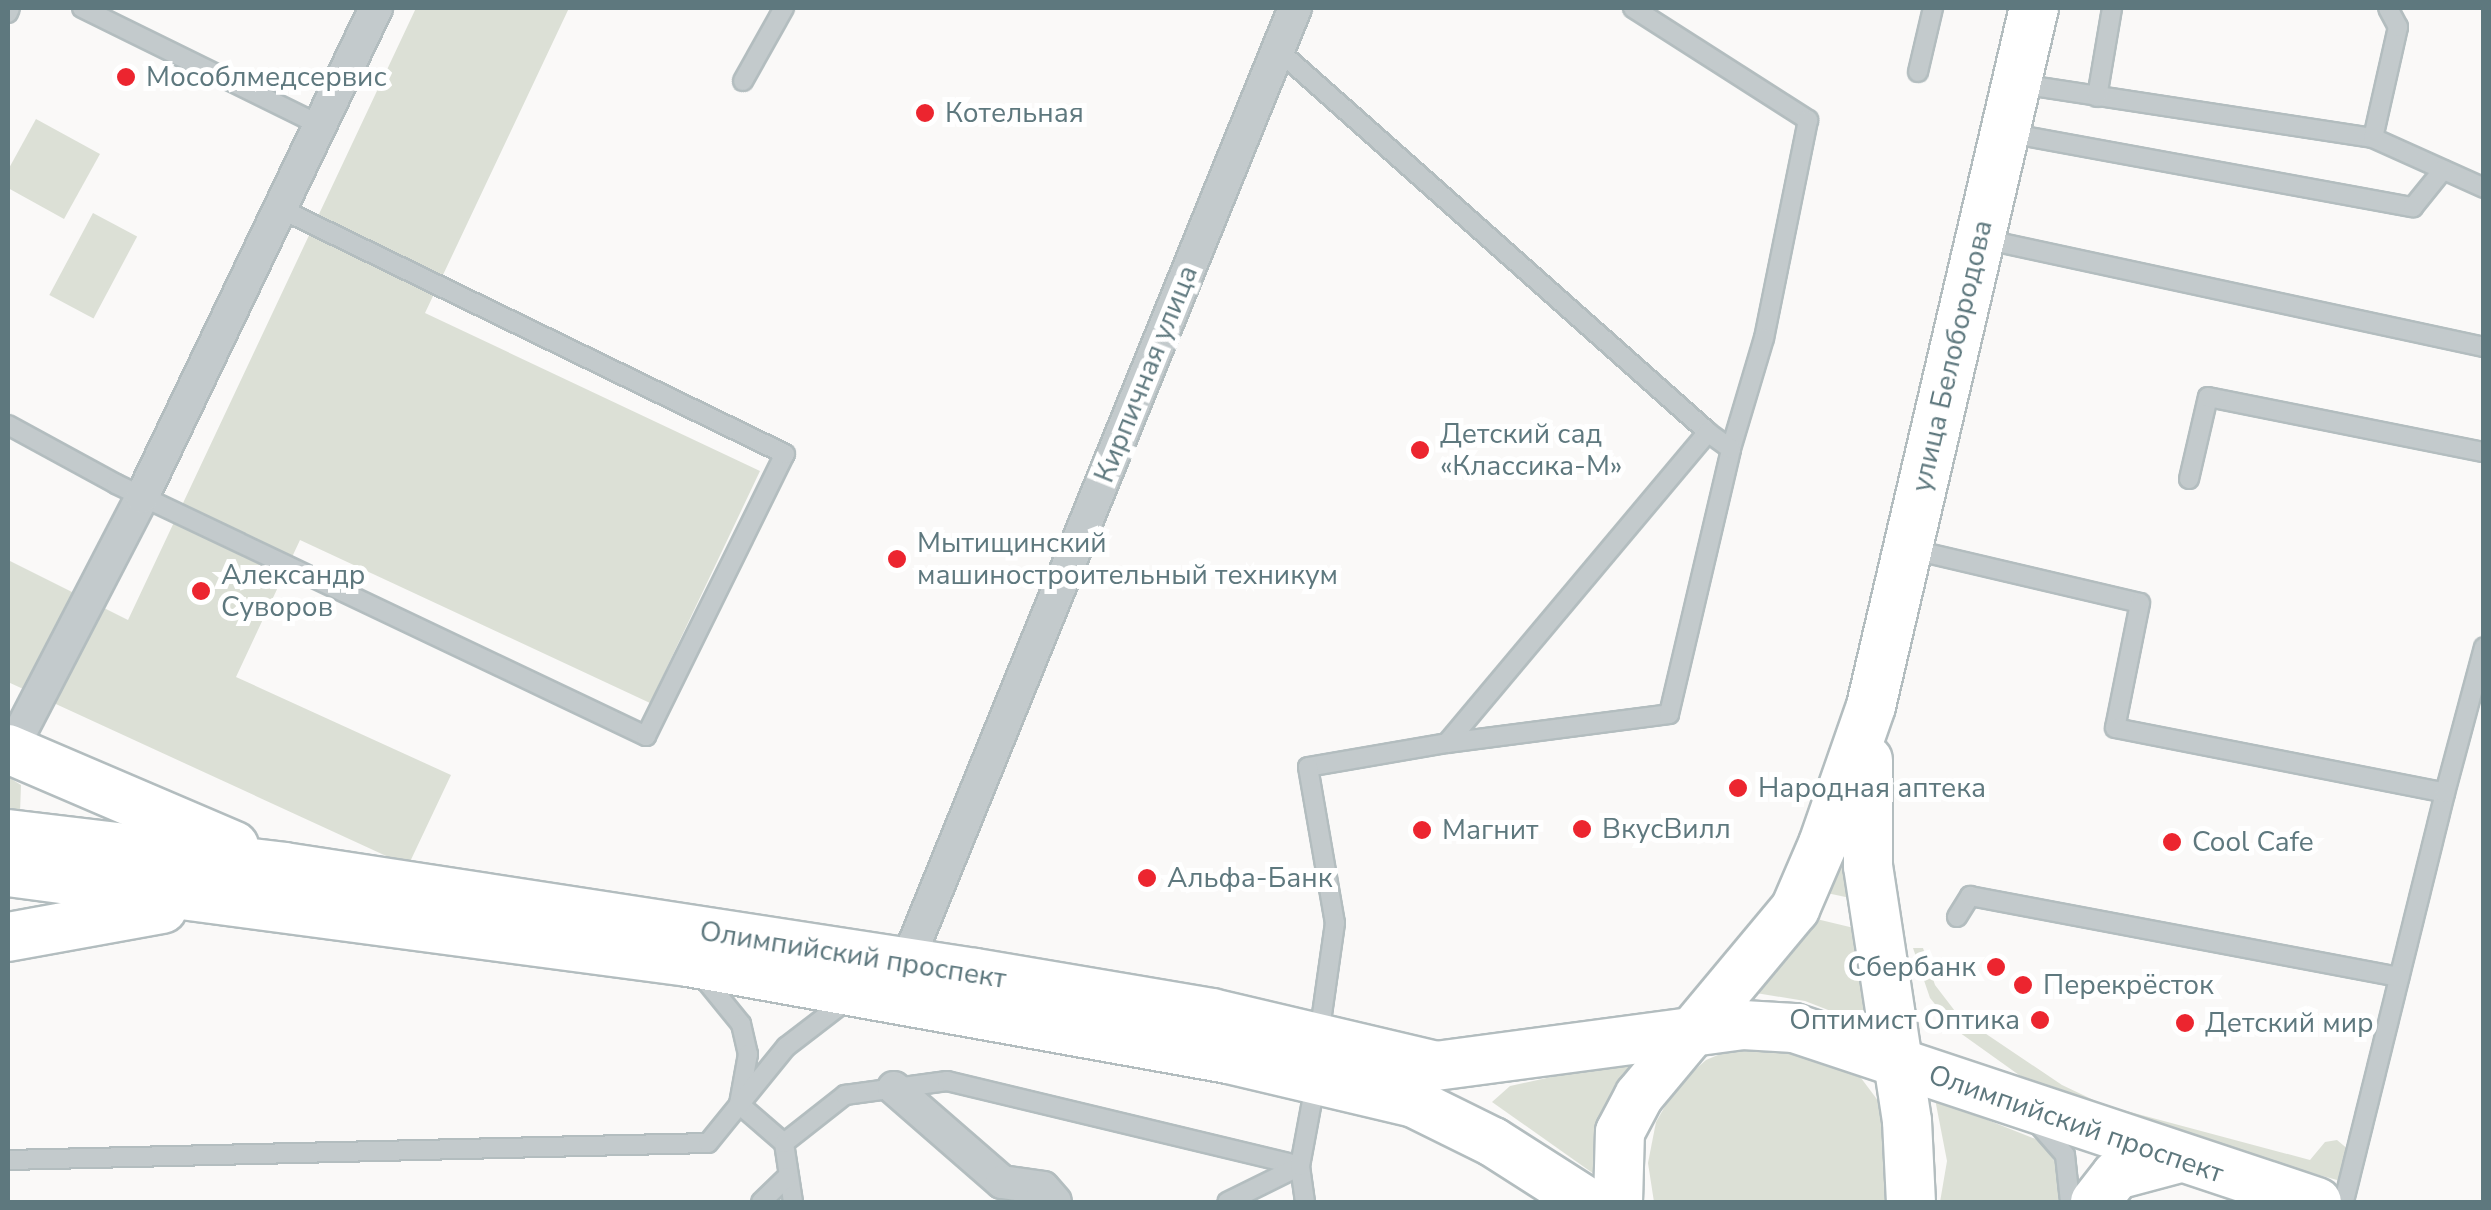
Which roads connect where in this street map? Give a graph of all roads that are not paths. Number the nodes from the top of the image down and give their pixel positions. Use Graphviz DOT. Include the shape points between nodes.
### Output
graph roads {
  1 [pos="82,8"];
  2 [pos="376,8"];
  3 [pos="784,8"];
  4 [pos="1295,8"];
  5 [pos="1633,8"];
  6 [pos="1933,8"];
  7 [pos="2034,8"];
  8 [pos="2112,8"];
  9 [pos="2388,8"];
  10 [pos="1278,50"];
  11 [pos="1918,72"];
  12 [pos="744,81"];
  13 [pos="2014,83"];
  14 [pos="2097,97"];
  15 [pos="318,124"];
  16 [pos="2003,132"];
  17 [pos="2373,138"];
  18 [pos="2444,170"];
  19 [pos="2484,188"];
  20 [pos="277,207"];
  21 [pos="1978,238"];
  22 [pos="2484,347"];
  23 [pos="8,425"];
  24 [pos="1708,432"];
  25 [pos="1730,449"];
  26 [pos="2484,452"];
  27 [pos="2189,479"];
  28 [pos="142,497"];
  29 [pos="1909,548"];
  30 [pos="2484,647"];
  31 [pos="1871,706"];
  32 [pos="1447,743"];
  33 [pos="9,750"];
  34 [pos="2445,793"];
  35 [pos="8,834"];
  36 [pos="284,867"];
  37 [pos="8,872"];
  38 [pos="202,902"];
  39 [pos="1957,916"];
  40 [pos="8,936"];
  41 [pos="688,962"];
  42 [pos="907,962"];
  43 [pos="2399,977"];
  44 [pos="861,992"];
  45 [pos="1694,1033"];
  46 [pos="1318,1059"];
  47 [pos="1894,1062"];
  48 [pos="894,1088"];
  49 [pos="739,1104"];
  50 [pos="2016,1106"];
  51 [pos="784,1143"];
  52 [pos="8,1160"];
  53 [pos="2176,1160"];
  54 [pos="1300,1166"];
  55 [pos="787,1176"];
  56 [pos="761,1202"];
  57 [pos="793,1202"];
  58 [pos="1055,1202"];
  59 [pos="1227,1202"];
  60 [pos="1305,1202"];
  61 [pos="1588,1202"];
  62 [pos="1618,1202"];
  63 [pos="1911,1202"];
  64 [pos="2070,1202"];
  65 [pos="2095,1202"];
  66 [pos="2317,1202"];
  67 [pos="2344,1202"];
  1 -- 15 [label="lane"];
  2 -- 15 [label="street"];
  3 -- 12 [label="lane"];
  4 -- 10 [label="street, Кирпичная улица"];
  5 -- 25 [label="lane" via="1808,120 1764,338"];
  6 -- 11 [label="lane"];
  7 -- 13 [label="main road, улица Белобородова"];
  8 -- 14 [label="lane"];
  9 -- 17 [label="lane" via="2398,27"];
  10 -- 24 [label="lane"];
  10 -- 42 [label="street, Кирпичная улица"];
  13 -- 14 [label="lane"];
  13 -- 16 [label="main road, улица Белобородова"];
  14 -- 17 [label="lane"];
  15 -- 20 [label="street"];
  16 -- 18 [label="lane" via="2413,206"];
  16 -- 21 [label="main road, улица Белобородова"];
  17 -- 18 [label="lane"];
  18 -- 19 [label="lane"];
  20 -- 28 [label="street"];
  20 -- 28 [label="lane" via="785,454 646,736"];
  21 -- 22 [label="lane"];
  21 -- 29 [label="main road, улица Белобородова"];
  23 -- 28 [label="lane"];
  24 -- 25 [label="lane"];
  24 -- 32 [label="lane"];
  25 -- 32 [label="lane" via="1669,714"];
  26 -- 27 [label="lane" via="2208,398"];
  28 -- 33 [label="street"];
  29 -- 31 [label="main road, улица Белобородова"];
  29 -- 34 [label="lane" via="2140,603 2114,728"];
  30 -- 34 [label="lane"];
  31 -- 45 [label="main road" via="1795,909"];
  31 -- 47 [label="main road" via="1864,816"];
  32 -- 46 [label="lane" via="1308,767 1335,922"];
  33 -- 36 [label="main road"];
  34 -- 43 [label="lane"];
  35 -- 36 [label="main road, Олимпийский проспект"];
  36 -- 42 [label="main road, Олимпийский проспект"];
  37 -- 38 [label="main road, Олимпийский проспект"];
  38 -- 40 [label="main road"];
  38 -- 41 [label="main road, Олимпийский проспект"];
  39 -- 43 [label="lane" via="1970,896"];
  41 -- 44 [label="main road, Олимпийский проспект"];
  41 -- 49 [label="lane" via="741,1024 748,1054"];
  42 -- 46 [label="main road, Олимпийский проспект" via="1212,1013"];
  43 -- 67 [label="lane"];
  44 -- 46 [label="main road, Олимпийский проспект"];
  44 -- 49 [label="lane" via="799,1035"];
  45 -- 46 [label="main road, Олимпийский проспект" via="1436,1066"];
  45 -- 47 [label="main road, Олимпийский проспект" via="1743,1025 1794,1028"];
  45 -- 62 [label="main road" via="1639,1096 1620,1132"];
  46 -- 54 [label="lane"];
  46 -- 61 [label="main road, Олимпийский проспект" via="1493,1142"];
  47 -- 50 [label="main road, Олимпийский проспект"];
  47 -- 63 [label="main road, Олимпийский проспект" via="1907,1120"];
  48 -- 51 [label="lane" via="844,1095"];
  48 -- 54 [label="lane" via="947,1081"];
  48 -- 58 [label="street" via="1002,1182 1043,1188"];
  49 -- 51 [label="lane"];
  49 -- 52 [label="lane" via="708,1143"];
  50 -- 53 [label="main road, Олимпийский проспект"];
  50 -- 64 [label="lane" via="2065,1155"];
  51 -- 55 [label="lane"];
  53 -- 65 [label="main road" via="2116,1175"];
  53 -- 66 [label="main road, Олимпийский проспект"];
  54 -- 59 [label="lane"];
  54 -- 60 [label="lane"];
  55 -- 56 [label="lane"];
  55 -- 57 [label="lane"];
}
